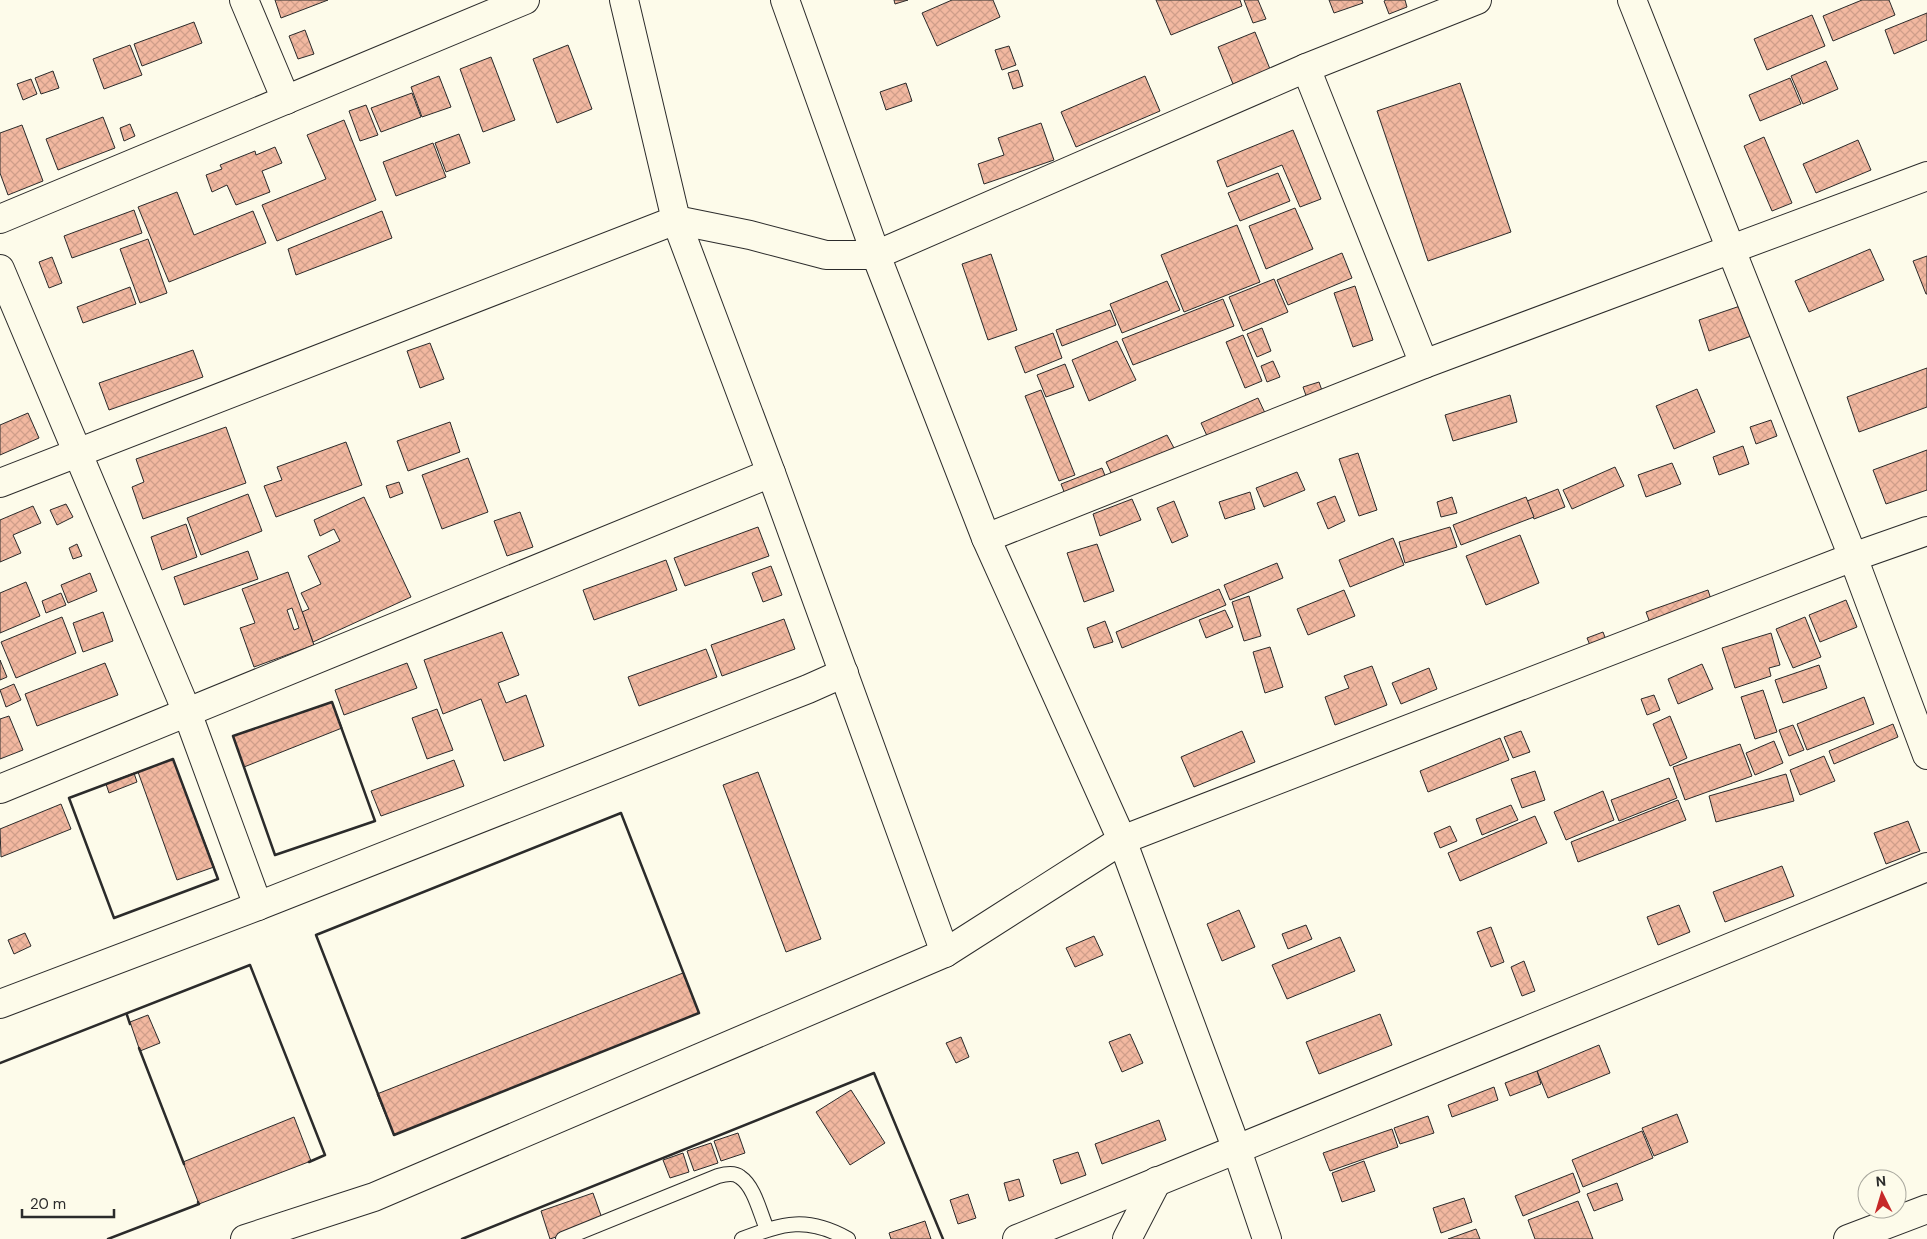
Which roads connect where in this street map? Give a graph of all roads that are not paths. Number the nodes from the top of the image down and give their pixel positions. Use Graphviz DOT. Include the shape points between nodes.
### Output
graph roads {
  1 [pos="244,0"];
  2 [pos="525,0"];
  3 [pos="624,0"];
  4 [pos="786,0"];
  5 [pos="1477,0"];
  6 [pos="1632,0"];
  7 [pos="1306,68"];
  8 [pos="286,100"];
  9 [pos="1927,176"];
  10 [pos="0,219"];
  11 [pos="676,220"];
  12 [pos="1732,249"];
  13 [pos="876,255"];
  14 [pos="0,268"];
  15 [pos="1424,364"];
  16 [pos="77,452"];
  17 [pos="771,473"];
  18 [pos="0,483"];
  19 [pos="1927,531"];
  20 [pos="986,538"];
  21 [pos="1853,557"];
  22 [pos="844,673"];
  23 [pos="187,712"];
  24 [pos="1927,755"];
  25 [pos="0,789"];
  26 [pos="1122,840"];
  27 [pos="1927,867"];
  28 [pos="258,906"];
  29 [pos="945,952"];
  30 [pos="0,1004"];
  31 [pos="1238,1150"];
  32 [pos="1158,1182"];
  33 [pos="1927,1209"];
  34 [pos="767,1230"];
  35 [pos="244,1239"];
  36 [pos="563,1239"];
  37 [pos="742,1239"];
  38 [pos="848,1239"];
  39 [pos="1017,1239"];
  40 [pos="1127,1239"];
  41 [pos="1267,1239"];
  42 [pos="1848,1239"];
  1 -- 8 [label="street"];
  2 -- 8 [label="street"];
  3 -- 11 [label="street"];
  4 -- 13 [label="street"];
  5 -- 7 [label="street"];
  6 -- 12 [label="street"];
  7 -- 13 [label="street"];
  7 -- 15 [label="street"];
  8 -- 10 [label="street"];
  9 -- 12 [label="street"];
  11 -- 13 [label="street" via="826,255"];
  11 -- 16 [label="street"];
  11 -- 17 [label="street"];
  12 -- 15 [label="street"];
  12 -- 21 [label="street"];
  13 -- 20 [label="street"];
  14 -- 16 [label="street"];
  15 -- 20 [label="street"];
  16 -- 18 [label="street"];
  16 -- 23 [label="street"];
  17 -- 22 [label="street"];
  17 -- 23 [label="street"];
  19 -- 21 [label="street"];
  20 -- 26 [label="street"];
  21 -- 24 [label="street"];
  21 -- 26 [label="street"];
  22 -- 28 [label="street"];
  22 -- 29 [label="street"];
  23 -- 25 [label="street"];
  23 -- 28 [label="street"];
  26 -- 29 [label="street"];
  26 -- 31 [label="street"];
  27 -- 31 [label="street"];
  28 -- 30 [label="street"];
  29 -- 35 [label="street" via="374,1197"];
  31 -- 32 [label="street"];
  31 -- 41 [label="street"];
  32 -- 39 [label="street"];
  32 -- 40 [label="street"];
  33 -- 42 [label="street"];
  34 -- 36 [label="lane" via="751,1190 740,1176 730,1173"];
  34 -- 37 [label="lane"];
  34 -- 38 [label="lane" via="805,1224 834,1231"];
}
